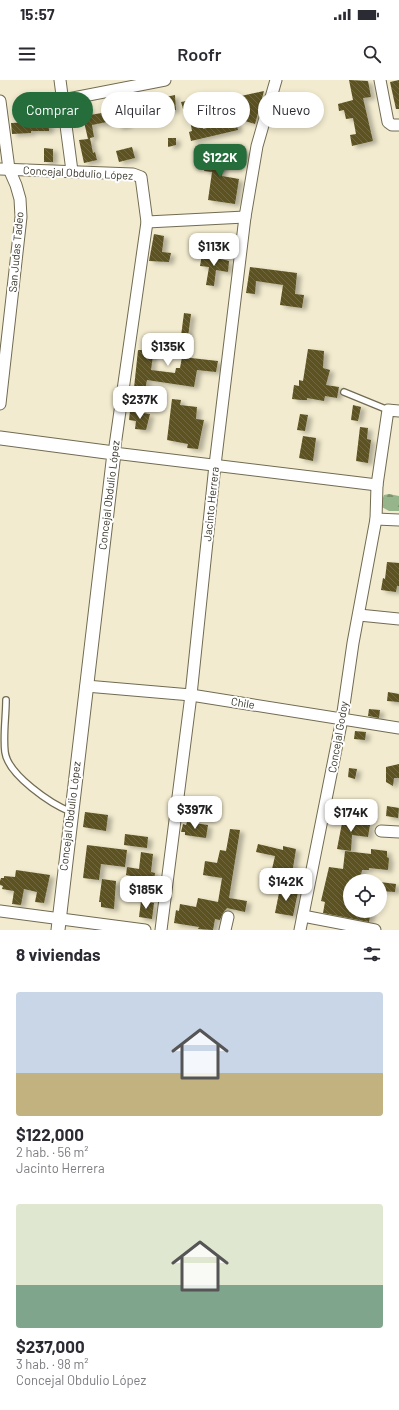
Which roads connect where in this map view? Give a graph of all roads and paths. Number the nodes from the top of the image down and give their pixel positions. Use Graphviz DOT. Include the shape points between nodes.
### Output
graph roads {
  1 [pos="60,80"];
  2 [pos="165,80"];
  3 [pos="276,80"];
  4 [pos="380,80"];
  5 [pos="62,92"];
  6 [pos="93,94"];
  7 [pos="0,101"];
  8 [pos="399,125"];
  9 [pos="67,128"];
  10 [pos="4,168"];
  11 [pos="72,171"];
  12 [pos="245,217"];
  13 [pos="146,222"];
  14 [pos="344,392"];
  15 [pos="0,404"];
  16 [pos="388,410"];
  17 [pos="399,411"];
  18 [pos="0,438"];
  19 [pos="114,453"];
  20 [pos="215,465"];
  21 [pos="377,485"];
  22 [pos="376,519"];
  23 [pos="399,520"];
  24 [pos="359,615"];
  25 [pos="399,619"];
  26 [pos="86,686"];
  27 [pos="190,695"];
  28 [pos="6,700"];
  29 [pos="342,719"];
  30 [pos="399,728"];
  31 [pos="71,812"];
  32 [pos="381,831"];
  33 [pos="399,832"];
  34 [pos="0,911"];
  35 [pos="303,916"];
  36 [pos="228,917"];
  37 [pos="58,924"];
  38 [pos="145,930"];
  39 [pos="161,930"];
  40 [pos="225,930"];
  41 [pos="300,930"];
  42 [pos="375,930"];
  1 -- 5 [label="street"];
  2 -- 6 [label="street"];
  3 -- 12 [label="street, Jacinto Herrera" via="257,146"];
  4 -- 8 [label="street" via="388,122"];
  7 -- 10 [label="street, San Judas Tadeo"];
  9 -- 11 [label="street"];
  10 -- 11 [label="street, Concejal Obdulio López"];
  10 -- 15 [label="street, San Judas Tadeo" via="16,184 21,217"];
  11 -- 13 [label="street, Concejal Obdulio López" via="133,174 141,177"];
  12 -- 13 [label="street"];
  12 -- 20 [label="street, Jacinto Herrera"];
  13 -- 19 [label="street, Concejal Obdulio López"];
  14 -- 16 [label="lane"];
  16 -- 17 [label="street"];
  16 -- 21 [label="street, Concejal Godoy"];
  18 -- 19 [label="street"];
  19 -- 20 [label="street"];
  19 -- 26 [label="street, Concejal Obdulio López"];
  20 -- 21 [label="street"];
  20 -- 27 [label="street, Jacinto Herrera"];
  21 -- 22 [label="street, Concejal Godoy"];
  22 -- 23 [label="street"];
  22 -- 24 [label="street, Concejal Godoy"];
  24 -- 25 [label="street"];
  24 -- 29 [label="street, Concejal Godoy"];
  26 -- 27 [label="street, Chile"];
  26 -- 31 [label="street, Concejal Obdulio López"];
  27 -- 29 [label="street, Chile"];
  27 -- 39 [label="street, Jacinto Herrera"];
  28 -- 31 [label="lane" via="5,752 10,766 43,798"];
  29 -- 30 [label="street, Chile"];
  29 -- 35 [label="street, Concejal Godoy"];
  31 -- 37 [label="street, Concejal Obdulio López"];
  32 -- 33 [label="street"];
  34 -- 37 [label="street"];
  35 -- 41 [label="street, Concejal Godoy"];
  35 -- 42 [label="street"];
  36 -- 40 [label="street"];
  37 -- 38 [label="street"];
}
